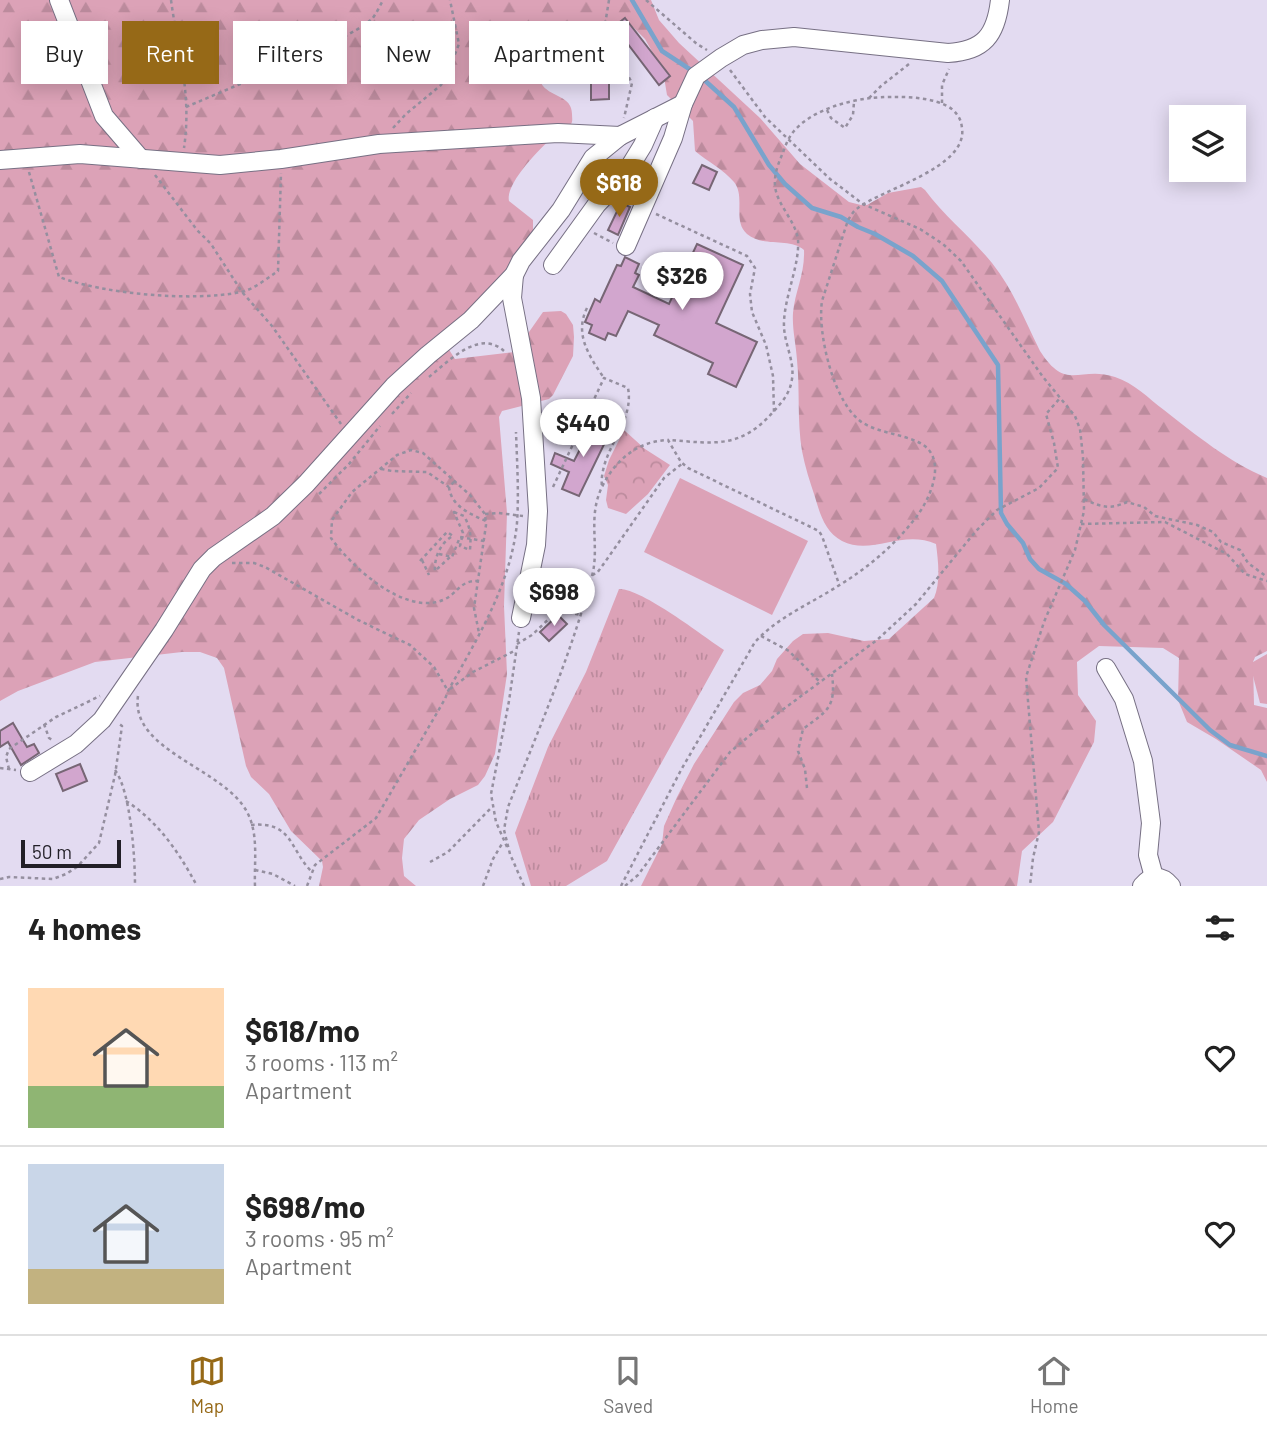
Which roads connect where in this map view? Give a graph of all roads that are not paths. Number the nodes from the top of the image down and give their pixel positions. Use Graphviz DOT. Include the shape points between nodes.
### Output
graph roads {
  1 [pos="59,0"];
  2 [pos="1000,0"];
  3 [pos="683,104"];
  4 [pos="655,118"];
  5 [pos="620,136"];
  6 [pos="141,159"];
  7 [pos="0,160"];
  8 [pos="626,246"];
  9 [pos="553,265"];
  10 [pos="514,275"];
  11 [pos="522,618"];
  12 [pos="1106,668"];
  13 [pos="30,772"];
  14 [pos="1148,882"];
  15 [pos="1171,886"];
  1 -- 6 [label="lane" via="104,116"];
  2 -- 3 [label="lane" via="992,32 968,51 794,37 762,40 743,45 707,67 696,76"];
  3 -- 4 [label="lane"];
  3 -- 8 [label="lane"];
  4 -- 5 [label="lane"];
  4 -- 9 [label="lane" via="624,176 597,204"];
  5 -- 6 [label="lane" via="558,133 379,144 220,165"];
  5 -- 10 [label="lane" via="589,164"];
  6 -- 7 [label="lane" via="80,153"];
  10 -- 11 [label="lane" via="512,298 531,398 538,514"];
  10 -- 13 [label="lane" via="471,320 394,386 273,516 202,569 131,691 76,744"];
  12 -- 14 [label="lane" via="1125,699 1143,761 1150,823"];
  14 -- 15 [label="lane" via="1166,880"];
}
